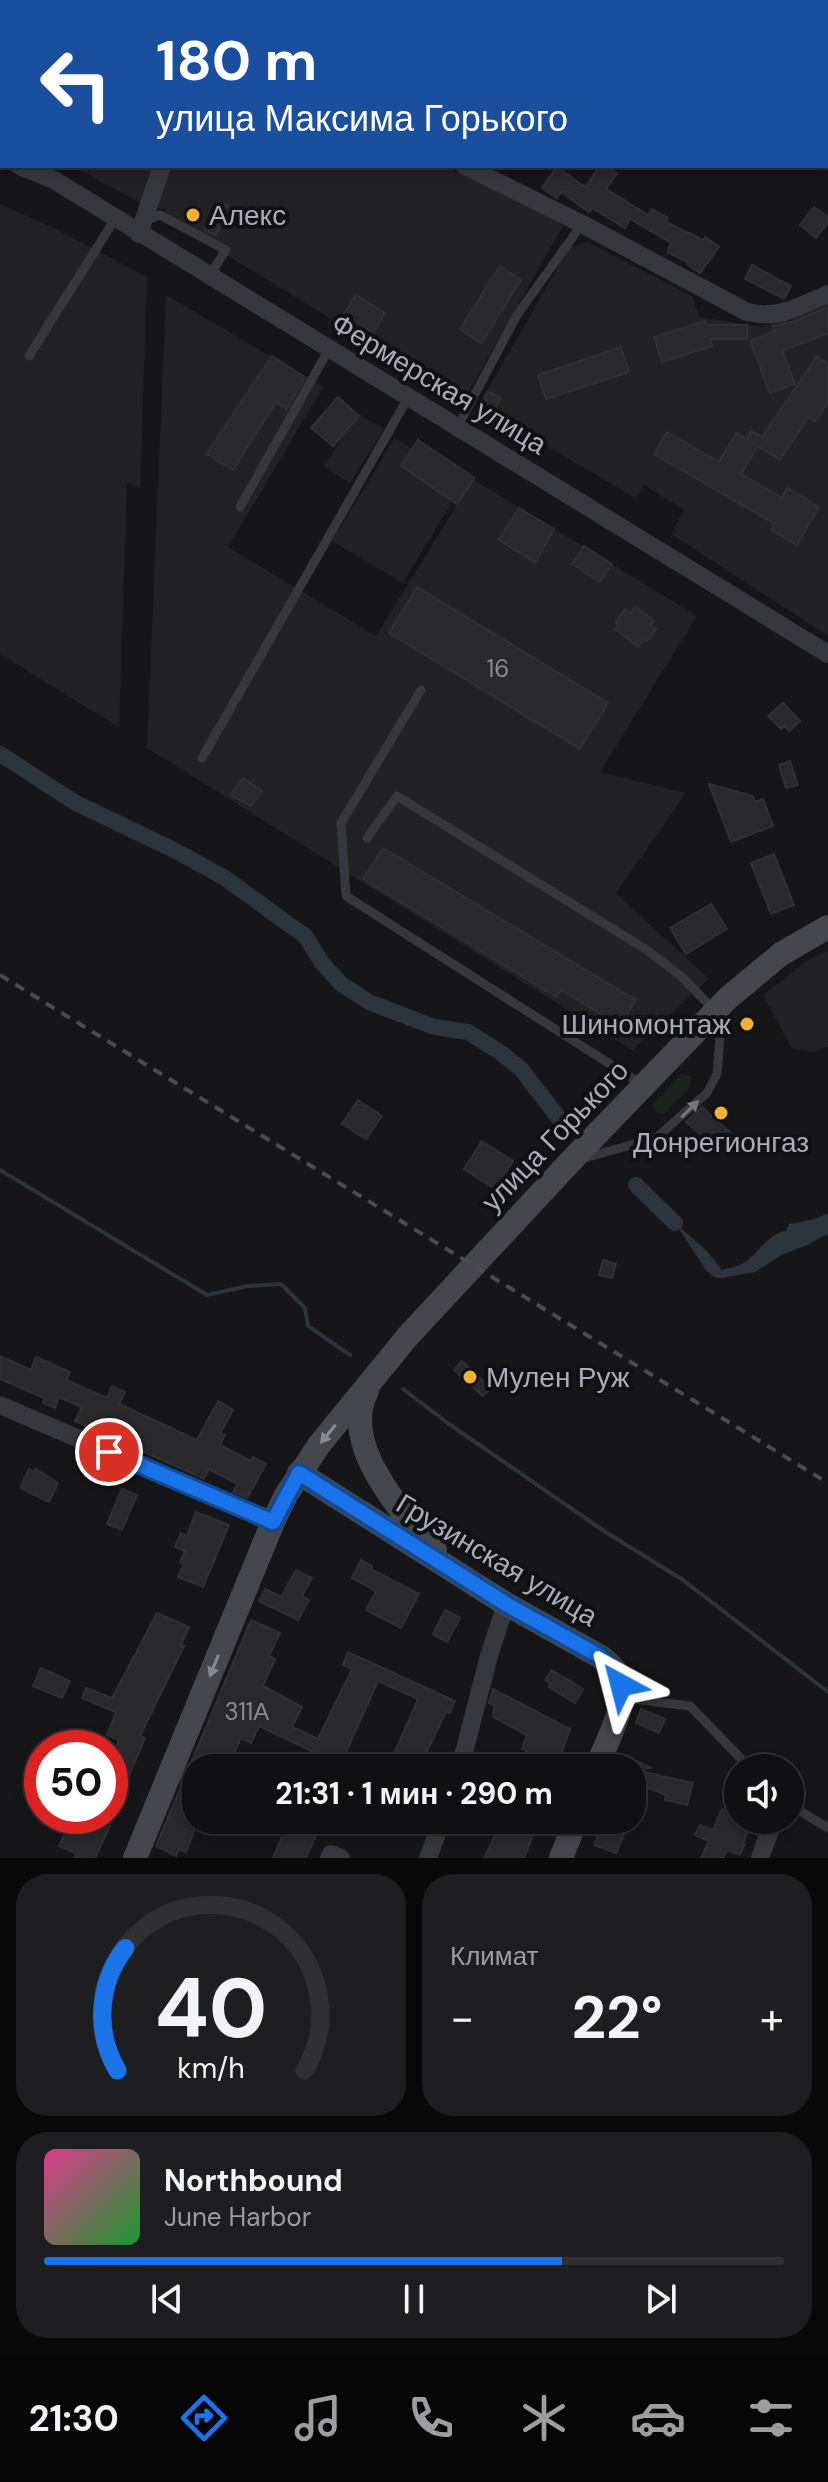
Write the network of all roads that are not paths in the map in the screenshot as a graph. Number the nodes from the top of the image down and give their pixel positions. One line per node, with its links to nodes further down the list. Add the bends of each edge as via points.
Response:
1 (24, 168): 4 (street, Фермерская улица, via 54,180)
2 (161, 168): 6 (street)
3 (469, 168): 5 (street)
4 (115, 219): 6 (street, Фермерская улица); 10 (lane)
5 (582, 224): 8 (street, via 747,312 766,317); 12 (lane, via 517,315)
6 (141, 227): 7 (street, Фермерская улица); 7 (lane, via 160,215 226,250)
7 (209, 276): 9 (street, Фермерская улица)
8 (828, 294)
9 (329, 349): 11 (street, Фермерская улица); 13 (lane)
10 (29, 356)
11 (408, 398): 12 (street, Фермерская улица); 16 (lane)
12 (457, 428): 14 (street, Фермерская улица)
13 (240, 507)
14 (828, 654)
15 (421, 690): 20 (lane, via 341,823 346,896)
16 (202, 758)
17 (367, 838): 19 (lane, via 397,796 647,950)
18 (828, 927): 19 (main road, улица Горького, via 757,971)
19 (719, 1008): 20 (main road, улица Горького); 21 (lane, one-way to 19, via 656,1138 707,1093 720,1056)
20 (644, 1085): 21 (main road, улица Горького)
21 (570, 1162): 22 (main road, улица Горького)
22 (377, 1373): 24 (main road, one-way to 24); 26 (main road, via 358,1416 365,1447 394,1501)
23 (0, 1405): 25 (street)
24 (299, 1473): 25 (main road); 26 (main road, Грузинская улица)
25 (273, 1522): 37 (main road, one-way to 37)
26 (466, 1578): 27 (main road, Грузинская улица)
27 (506, 1604): 28 (main road, Грузинская улица, via 601,1657 618,1674); 29 (street)
28 (621, 1698): 30 (main road); 31 (lane, via 690,1706)
29 (464, 1754)
30 (601, 1754)
31 (736, 1754)
32 (804, 1813): 33 (lane)
33 (828, 1828)
34 (437, 1834): 40 (street)
35 (570, 1834): 41 (main road)
36 (769, 1834): 42 (street)
37 (135, 1858)
38 (329, 1858): 39 (street)
39 (341, 1858)
40 (428, 1858)
41 (561, 1858)
42 (760, 1858)

